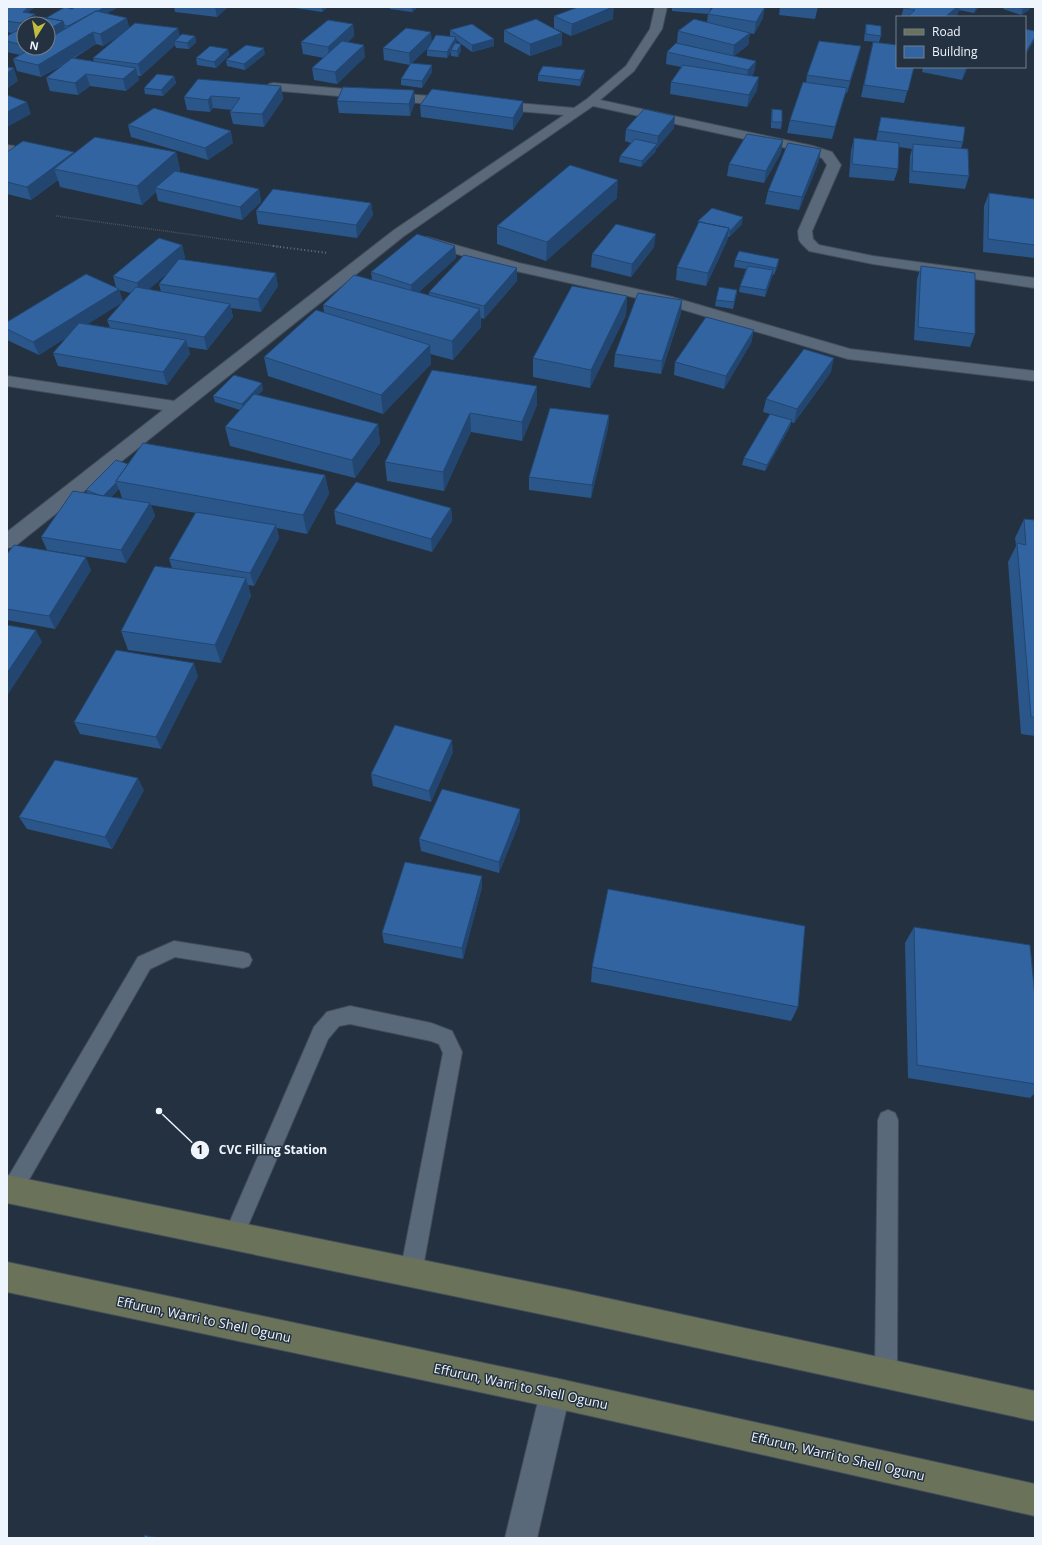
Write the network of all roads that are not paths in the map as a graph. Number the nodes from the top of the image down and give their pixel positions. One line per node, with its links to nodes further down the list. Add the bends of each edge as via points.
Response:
1 (661, 7): 3 (street, via 656,29 630,68)
2 (273, 86): 4 (street)
3 (591, 102): 6 (street); 8 (street, via 827,155 834,165 806,231 806,240 814,248 873,260)
4 (464, 103)
5 (480, 104): 6 (street)
6 (575, 112): 7 (street)
7 (399, 233): 9 (street, via 516,267 667,300 848,354); 11 (street)
8 (1035, 283)
9 (1035, 376)
10 (7, 381): 11 (street)
11 (177, 407): 12 (street)
12 (7, 542)
13 (243, 960): 15 (lane, via 174,949 144,963)
14 (888, 1120): 19 (lane)
15 (9, 1189): 16 (street)
16 (234, 1235): 17 (street); 17 (lane, via 321,1033 334,1018 350,1015 431,1032 445,1037 454,1052)
17 (411, 1273): 19 (street)
18 (7, 1277): 20 (street, Effurun, Warri to Shell Ogunu)
19 (886, 1374): 21 (street)
20 (555, 1393): 22 (street, Effurun, Warri to Shell Ogunu); 23 (street)
21 (1035, 1406)
22 (1035, 1500)
23 (521, 1538)

